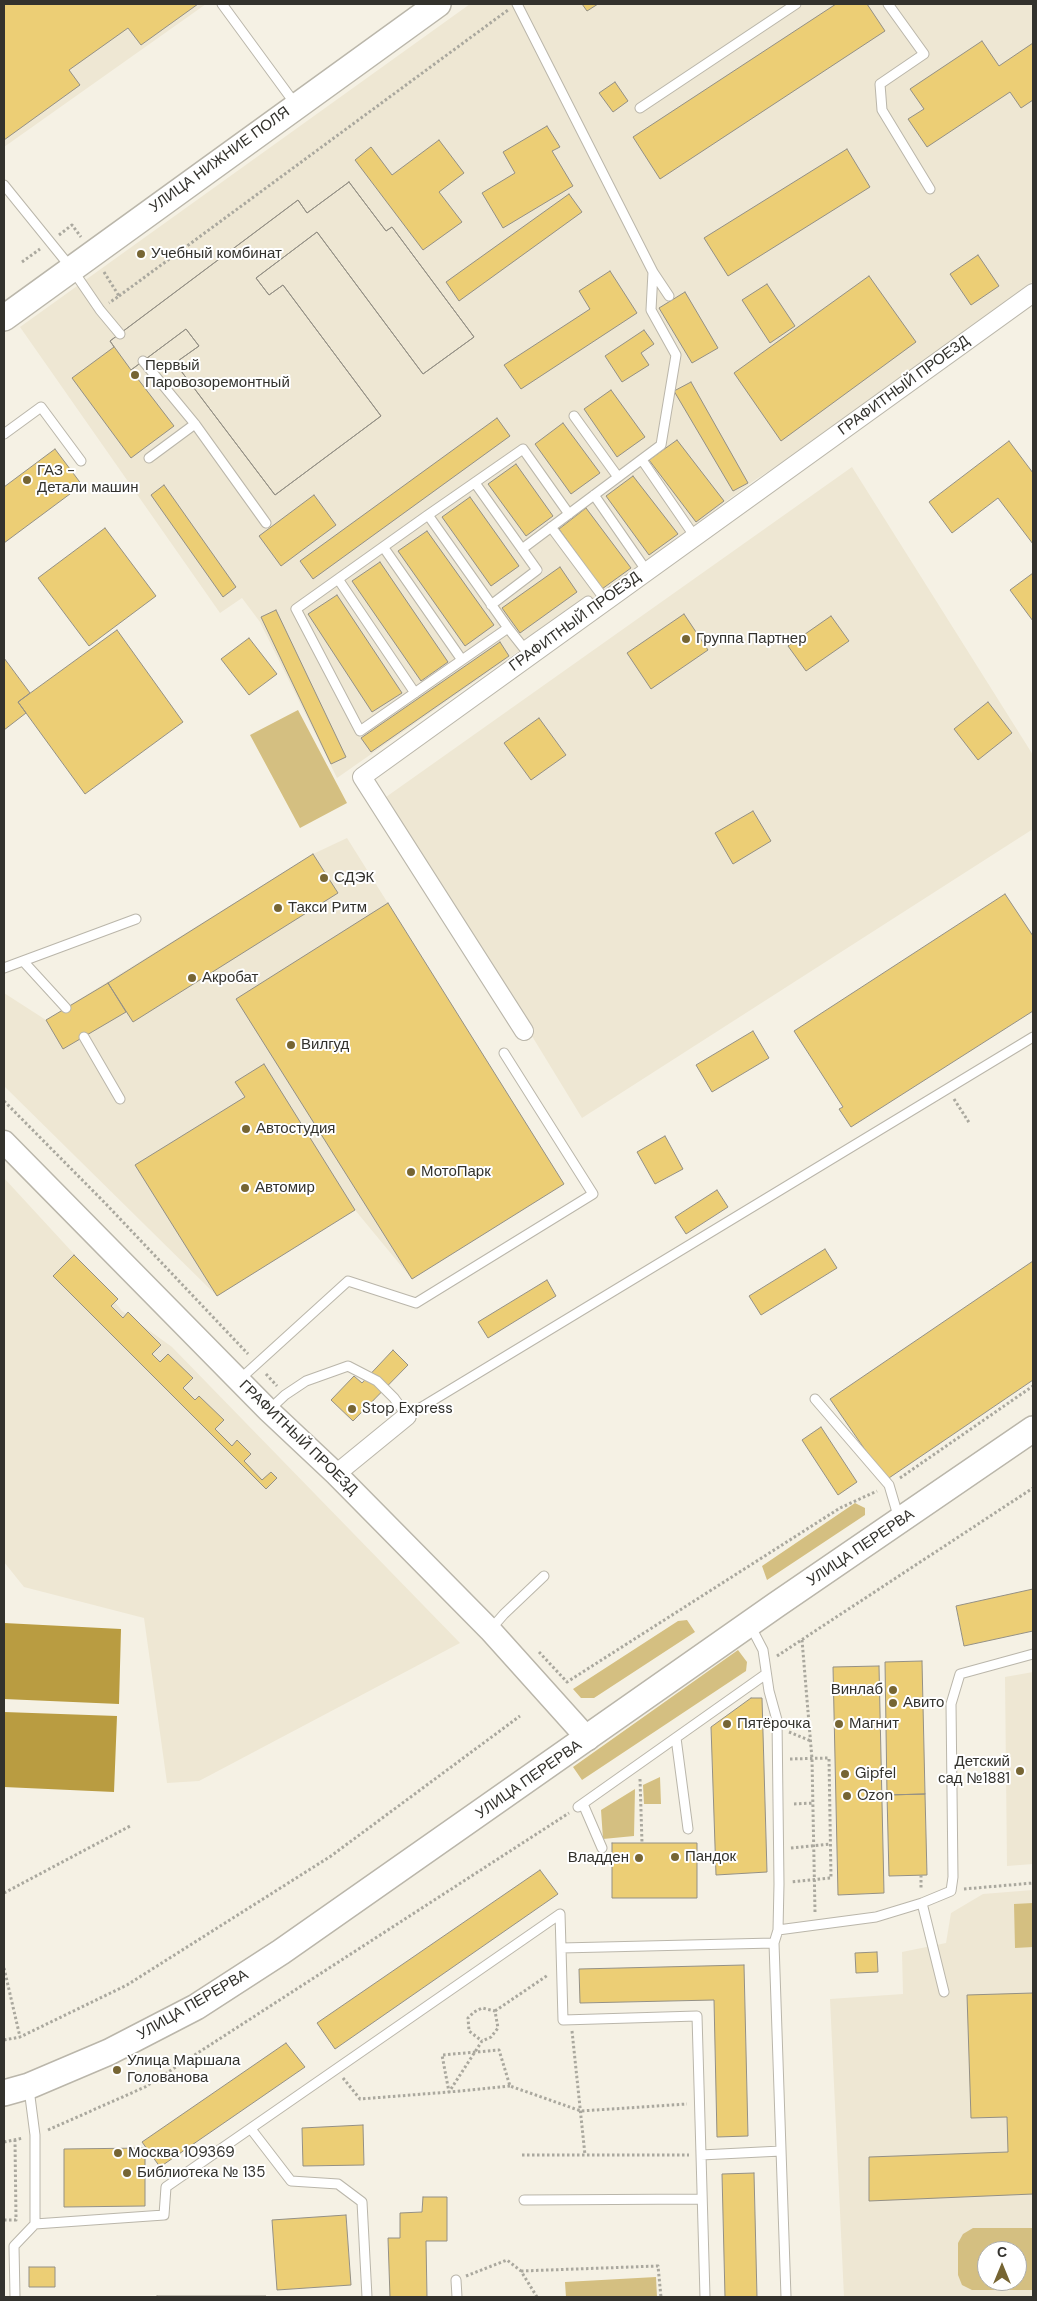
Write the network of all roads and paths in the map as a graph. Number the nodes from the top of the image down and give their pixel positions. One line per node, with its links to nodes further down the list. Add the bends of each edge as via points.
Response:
1 (222, 4): 7 (lane)
2 (438, 4): 7 (main road, УЛИЦА НИЖНИЕ ПОЛЯ)
3 (517, 4): 12 (lane)
4 (796, 4): 8 (lane)
5 (888, 4): 10 (lane, via 924,54 880,84 882,110)
6 (509, 10): 14 (path)
7 (296, 106): 11 (main road, УЛИЦА НИЖНИЕ ПОЛЯ)
8 (640, 108)
9 (4, 185): 11 (lane)
10 (930, 190)
11 (72, 269): 16 (main road, УЛИЦА НИЖНИЕ ПОЛЯ); 17 (lane)
12 (653, 272): 15 (lane); 23 (lane, via 650,310 676,355 661,446)
13 (1033, 292): 32 (street, ГРАФИТНЫЙ ПРОЕЗД)
14 (119, 296)
15 (669, 296)
16 (6, 312)
17 (120, 334)
18 (143, 361): 20 (lane)
19 (574, 416): 25 (lane)
20 (195, 424): 22 (lane); 30 (lane)
21 (4, 434): 24 (lane, via 41,407)
22 (149, 458)
23 (642, 460): 25 (lane); 32 (lane)
24 (81, 461)
25 (618, 477): 27 (lane)
26 (475, 482): 28 (lane, via 523,449); 29 (lane); 34 (lane)
27 (594, 495): 28 (lane); 35 (lane)
28 (569, 514): 31 (lane)
29 (428, 515): 33 (lane); 38 (lane)
30 (266, 523)
31 (550, 527): 34 (lane); 37 (lane)
32 (695, 536): 35 (street, ГРАФИТНЫЙ ПРОЕЗД)
33 (384, 548): 36 (lane); 40 (lane)
34 (522, 549): 38 (lane, via 537,570)
35 (646, 570): 37 (street, ГРАФИТНЫЙ ПРОЕЗД)
36 (338, 579): 41 (lane); 41 (lane, via 296,610 360,732)
37 (597, 601): 39 (lane, via 523,647); 46 (street, ГРАФИТНЫЙ ПРОЕЗД, via 362,777)
38 (491, 605): 39 (lane)
39 (508, 628): 40 (lane)
40 (462, 660): 41 (lane)
41 (416, 693)
42 (136, 919): 43 (lane)
43 (23, 961): 44 (lane); 45 (lane)
44 (4, 968)
45 (66, 1008)
46 (524, 1031)
47 (84, 1037): 50 (lane)
48 (1033, 1037): 56 (lane)
49 (504, 1053): 52 (lane, via 593,1194 416,1303 348,1282)
50 (120, 1099)
51 (4, 1142): 52 (street, ГРАФИТНЫЙ ПРОЕЗД)
52 (238, 1380): 55 (street, ГРАФИТНЫЙ ПРОЕЗД)
53 (1033, 1386): 59 (path)
54 (815, 1399): 59 (lane)
55 (269, 1410): 56 (lane, via 306,1381 348,1366 377,1381); 58 (street, ГРАФИТНЫЙ ПРОЕЗД)
56 (407, 1416): 58 (street)
57 (1033, 1429): 61 (main road, УЛИЦА ПЕРЕРВА)
58 (336, 1474): 64 (street, ГРАФИТНЫЙ ПРОЕЗД)
59 (888, 1485): 61 (lane); 68 (path, via 840,1508)
60 (1033, 1488): 65 (path)
61 (900, 1522): 63 (main road, УЛИЦА ПЕРЕРВА)
62 (544, 1576): 64 (lane)
63 (750, 1626): 67 (lane, via 763,1650); 72 (main road, УЛИЦА ПЕРЕРВА)
64 (490, 1630): 72 (street, ГРАФИТНЫЙ ПРОЕЗД)
65 (802, 1640): 67 (path, via 776,1657); 73 (path)
66 (1033, 1654): 92 (lane, via 960,1674 951,1704)
67 (766, 1674): 70 (lane); 71 (lane)
68 (567, 1682)
69 (520, 1716): 104 (path, via 331,1856 127,1985)
70 (776, 1727): 73 (path); 75 (lane)
71 (676, 1738): 76 (lane); 81 (lane)
72 (588, 1739): 109 (main road, УЛИЦА ПЕРЕРВА, via 281,1952 196,2006 109,2052)
73 (811, 1741): 74 (path)
74 (812, 1758): 75 (path); 77 (path); 83 (path, via 829,1758)
75 (777, 1759): 86 (lane)
76 (640, 1764): 79 (lane); 82 (path)
77 (813, 1803): 78 (path); 84 (path)
78 (794, 1804)
79 (581, 1805): 85 (lane); 116 (path, via 145,2088)
80 (132, 1825): 93 (path)
81 (688, 1829)
82 (642, 1843)
83 (830, 1844): 84 (path); 88 (path, via 831,1878)
84 (814, 1846): 86 (path); 88 (path)
85 (602, 1848)
86 (778, 1850): 90 (lane)
87 (921, 1875): 91 (path)
88 (815, 1879): 90 (path); 95 (path)
89 (1033, 1883): 92 (path)
90 (779, 1884): 96 (lane)
91 (921, 1888)
92 (951, 1891): 94 (lane)
93 (4, 1893)
94 (922, 1903): 95 (lane, via 876,1917); 101 (lane)
95 (816, 1925): 96 (lane)
96 (778, 1930): 97 (lane)
97 (774, 1943): 98 (lane); 119 (lane)
98 (561, 1948): 99 (lane); 108 (lane, via 560,1914)
99 (561, 1966): 102 (path); 103 (lane, via 563,2020)
100 (4, 1968): 104 (path)
101 (944, 1992)
102 (495, 2011): 106 (path, via 498,2028); 106 (path, via 482,2008 468,2018 468,2031)
103 (571, 2020): 113 (lane, via 697,2016); 114 (path)
104 (20, 2037): 105 (path)
105 (4, 2040)
106 (482, 2042): 107 (path)
107 (476, 2052): 110 (path, via 499,2050); 111 (path); 111 (path, via 442,2055)
108 (336, 2069): 111 (path, via 360,2099); 115 (lane)
109 (29, 2086): 112 (main road, УЛИЦА ПЕРЕРВА); 116 (lane)
110 (510, 2086): 111 (path); 114 (path)
111 (449, 2092)
112 (4, 2093)
113 (699, 2103): 114 (path); 122 (lane)
114 (581, 2111): 121 (path)
115 (251, 2128): 126 (lane, via 166,2187 164,2215); 130 (lane, via 291,2181 338,2184 362,2202)
116 (35, 2135): 117 (path); 126 (lane)
117 (15, 2140): 118 (path); 125 (path, via 16,2220)
118 (4, 2142)
119 (781, 2151): 122 (lane); 135 (lane)
120 (522, 2155): 121 (path)
121 (585, 2155): 122 (path)
122 (701, 2155): 123 (lane)
123 (702, 2199): 124 (lane); 134 (lane)
124 (524, 2200)
125 (4, 2220)
126 (35, 2224): 129 (lane, via 14,2246)
127 (520, 2271): 128 (path, via 507,2260); 132 (path); 133 (path, via 658,2266)
128 (456, 2280): 131 (lane)
129 (15, 2297)
130 (367, 2297)
131 (456, 2297)
132 (537, 2297)
133 (661, 2297)
134 (704, 2297)
135 (786, 2297)

